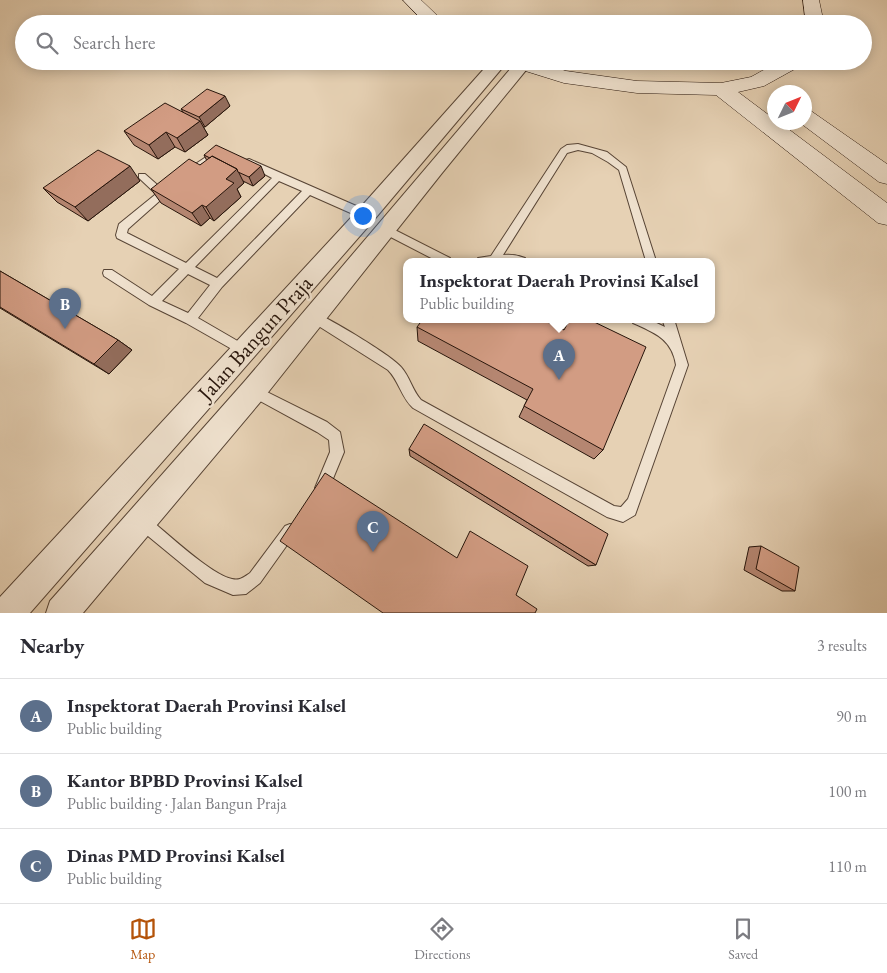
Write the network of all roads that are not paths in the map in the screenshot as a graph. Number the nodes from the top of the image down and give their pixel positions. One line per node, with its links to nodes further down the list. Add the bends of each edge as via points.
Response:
1 (410, 0): 3 (street)
2 (811, 0): 4 (street)
3 (426, 15)
4 (814, 15)
5 (505, 70): 18 (street, Jalan Bangun Praja)
6 (540, 70): 9 (street, via 564,77 637,87)
7 (779, 70): 8 (street)
8 (757, 82): 9 (street); 10 (street)
9 (722, 89): 17 (street)
10 (767, 89)
11 (812, 122): 13 (street)
12 (142, 176): 16 (lane)
13 (887, 176)
14 (278, 177): 15 (lane); 16 (lane, via 235,155 216,152); 23 (lane)
15 (308, 191): 18 (lane); 25 (lane)
16 (162, 194): 23 (lane, via 123,227 121,235)
17 (887, 216)
18 (375, 222): 19 (lane); 27 (street, Jalan Bangun Praja); 32 (street, Jalan Bangun Praja)
19 (441, 258)
20 (495, 258): 21 (lane); 22 (lane, via 564,151 577,146 616,161 623,169)
21 (510, 258)
22 (650, 258)
23 (186, 270): 25 (lane); 26 (lane)
24 (108, 273): 26 (lane)
25 (218, 284): 28 (lane)
26 (153, 302): 28 (lane)
27 (313, 317): 31 (lane, via 392,366 417,404 612,512 623,515 630,510 634,500 682,365); 33 (street, Jalan Bangun Praja)
28 (190, 319): 32 (lane)
29 (645, 323): 31 (lane)
30 (669, 323): 31 (lane)
31 (676, 343)
32 (244, 351): 37 (street, Jalan Bangun Praja)
33 (253, 391): 34 (lane, via 335,437 337,452); 35 (street, Jalan Bangun Praja)
34 (314, 499)
35 (140, 521): 36 (lane, via 210,578 233,587 246,586 255,578); 38 (street, Jalan Bangun Praja)
36 (296, 523)
37 (8, 613)
38 (62, 613)

